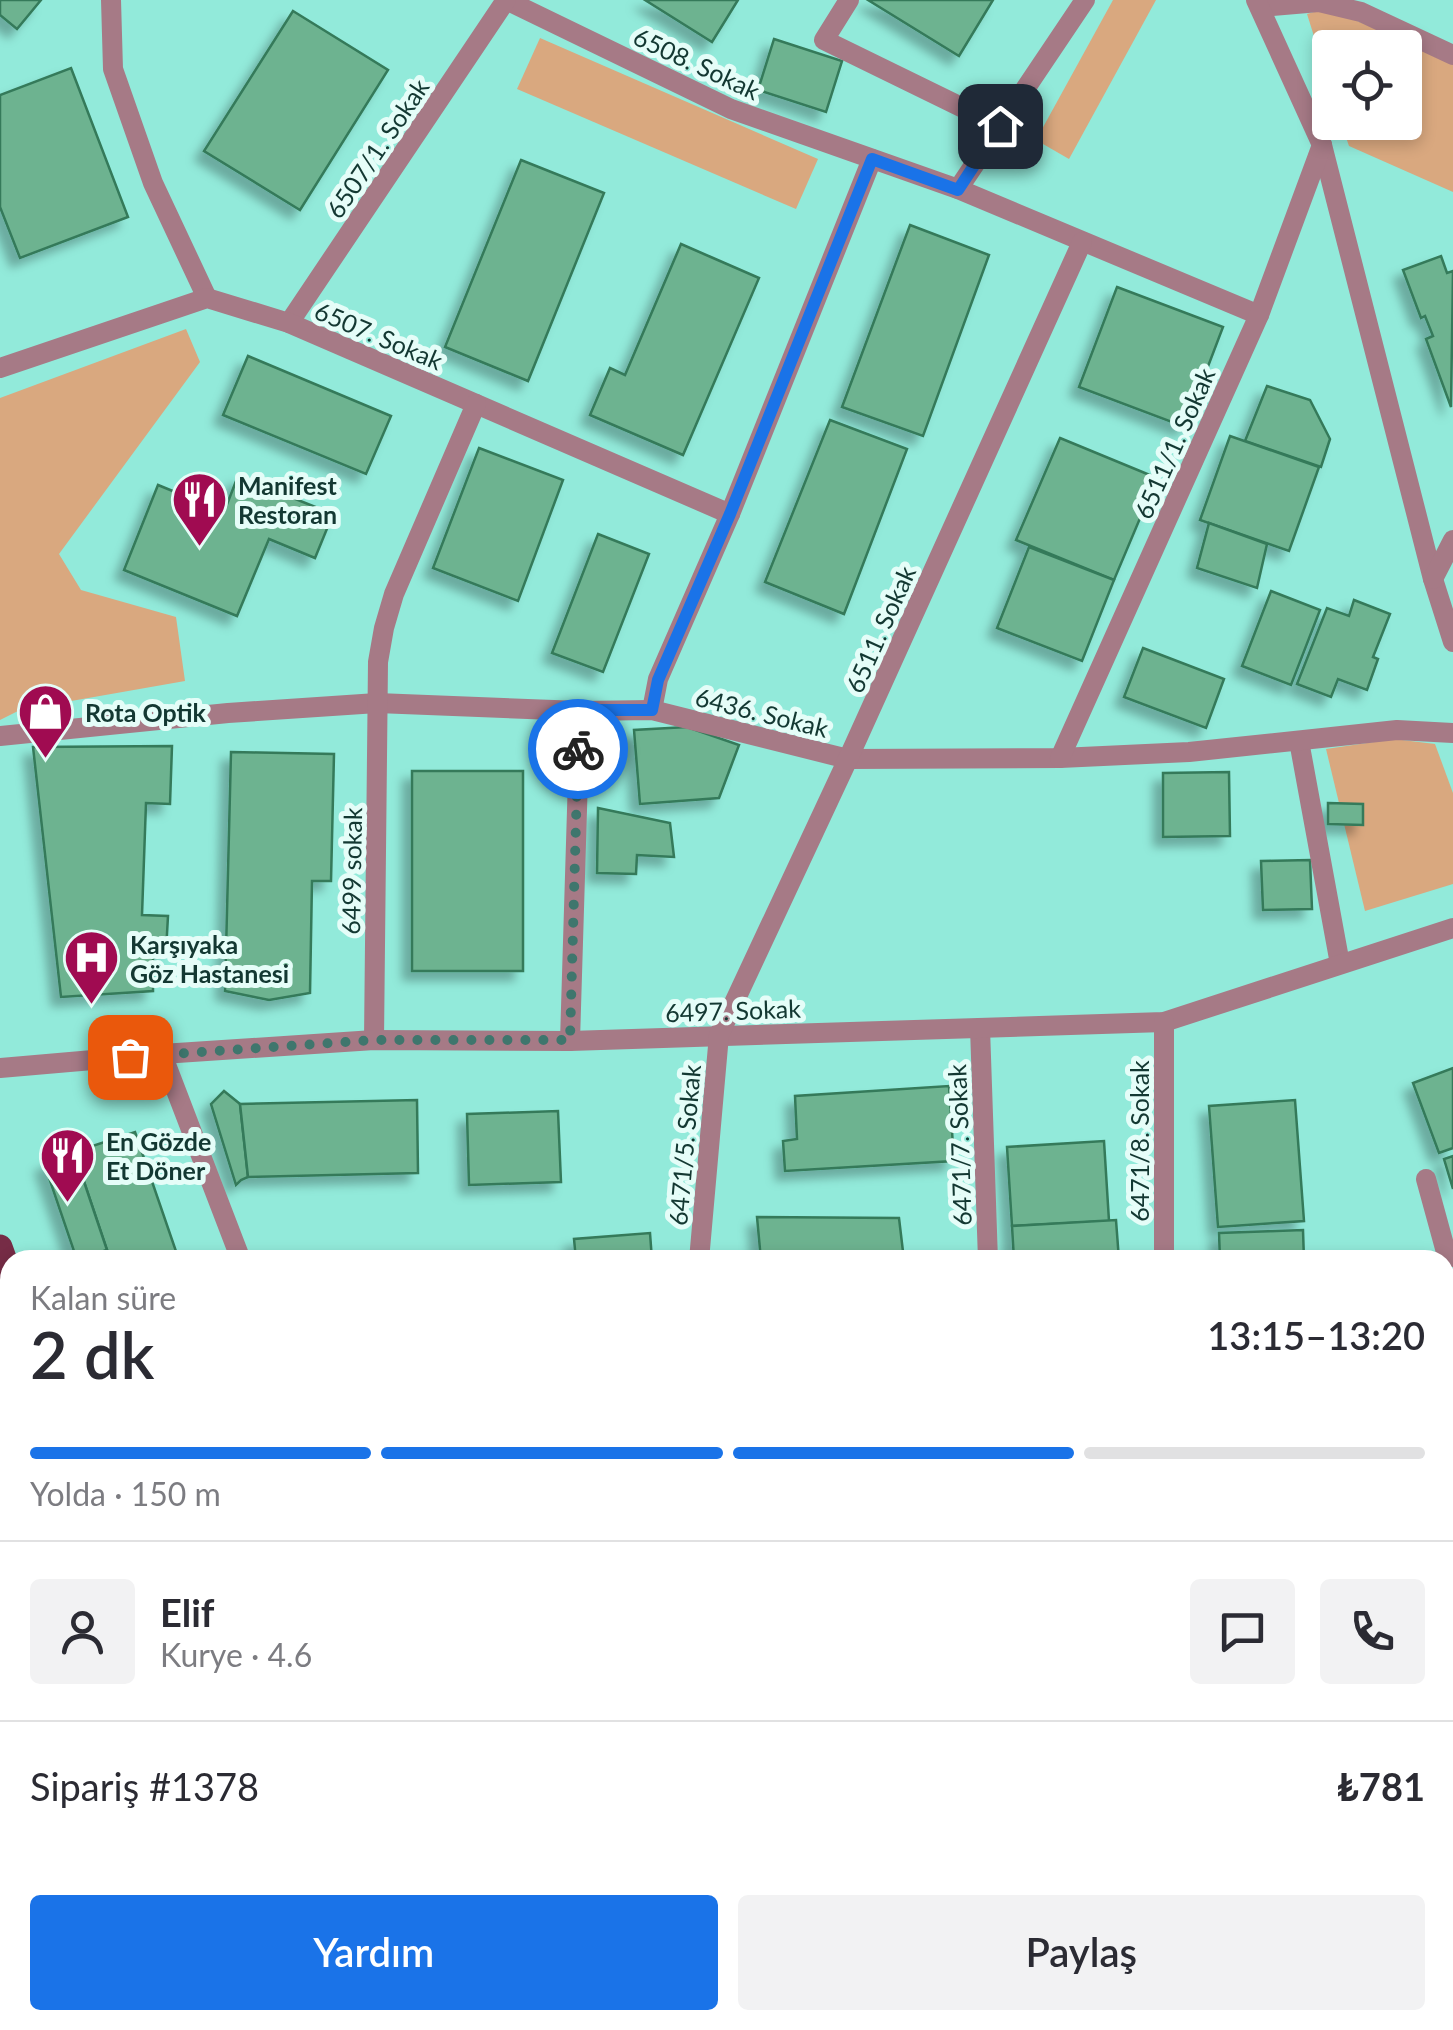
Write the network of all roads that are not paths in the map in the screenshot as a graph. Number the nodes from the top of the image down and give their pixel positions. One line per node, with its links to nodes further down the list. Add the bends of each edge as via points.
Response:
1 (111, 0): 12 (street, via 113,68 153,183)
2 (506, 0): 9 (street, 6508. Sokak, via 730,108); 14 (street, 6507/1. Sokak)
3 (848, 0): 7 (street, via 824,40)
4 (1085, 0): 7 (street)
5 (1258, 4): 6 (street, via 1319,2 1361,12); 8 (street)
6 (1453, 56)
7 (1000, 126): 10 (street)
8 (1322, 145): 13 (street, 6511/1. Sokak); 19 (street)
9 (872, 159): 10 (street, 6508. Sokak); 17 (street)
10 (958, 190): 11 (street, 6508. Sokak)
11 (1082, 242): 13 (street, 6508. Sokak); 28 (street, 6511. Sokak)
12 (206, 298): 14 (street, 6507. Sokak); 15 (street)
13 (1260, 315): 27 (street, 6511/1. Sokak)
14 (288, 323): 16 (street, 6507. Sokak)
15 (0, 368)
16 (476, 404): 17 (street, 6507. Sokak); 21 (street, 6499 sokak, via 394,594 378,662)
17 (730, 514): 23 (street, via 658,680)
18 (1453, 540): 19 (street)
19 (1433, 579): 20 (street)
20 (1453, 642)
21 (377, 703): 22 (street, 6436. Sokak); 25 (street, 6436. Sokak); 34 (street, 6499 sokak)
22 (580, 710): 23 (street, 6436. Sokak); 35 (street)
23 (652, 710): 28 (street, 6436. Sokak)
24 (1453, 733): 26 (street, 6436. Sokak, via 1397,730)
25 (0, 736)
26 (1299, 741): 27 (street, 6436. Sokak); 30 (street)
27 (1060, 758): 28 (street, 6436. Sokak)
28 (848, 759): 33 (street, 6511. Sokak)
29 (1453, 928): 30 (street, 6497. Sokak)
30 (1340, 964): 31 (street, 6497. Sokak)
31 (1164, 1022): 32 (street, 6497. Sokak); 42 (street, 6471/8. Sokak)
32 (980, 1028): 33 (street, 6497. Sokak); 41 (street, 6471/7. Sokak)
33 (719, 1035): 35 (street, 6497. Sokak); 40 (street, 6471/5. Sokak)
34 (374, 1040): 35 (street, 6497. Sokak); 36 (street, 6497. Sokak)
35 (570, 1040)
36 (162, 1054): 37 (street, 6497. Sokak); 39 (street)
37 (0, 1068)
38 (1426, 1179): 43 (street)
39 (237, 1250)
40 (701, 1250)
41 (988, 1250)
42 (1164, 1250)
43 (1445, 1250)

